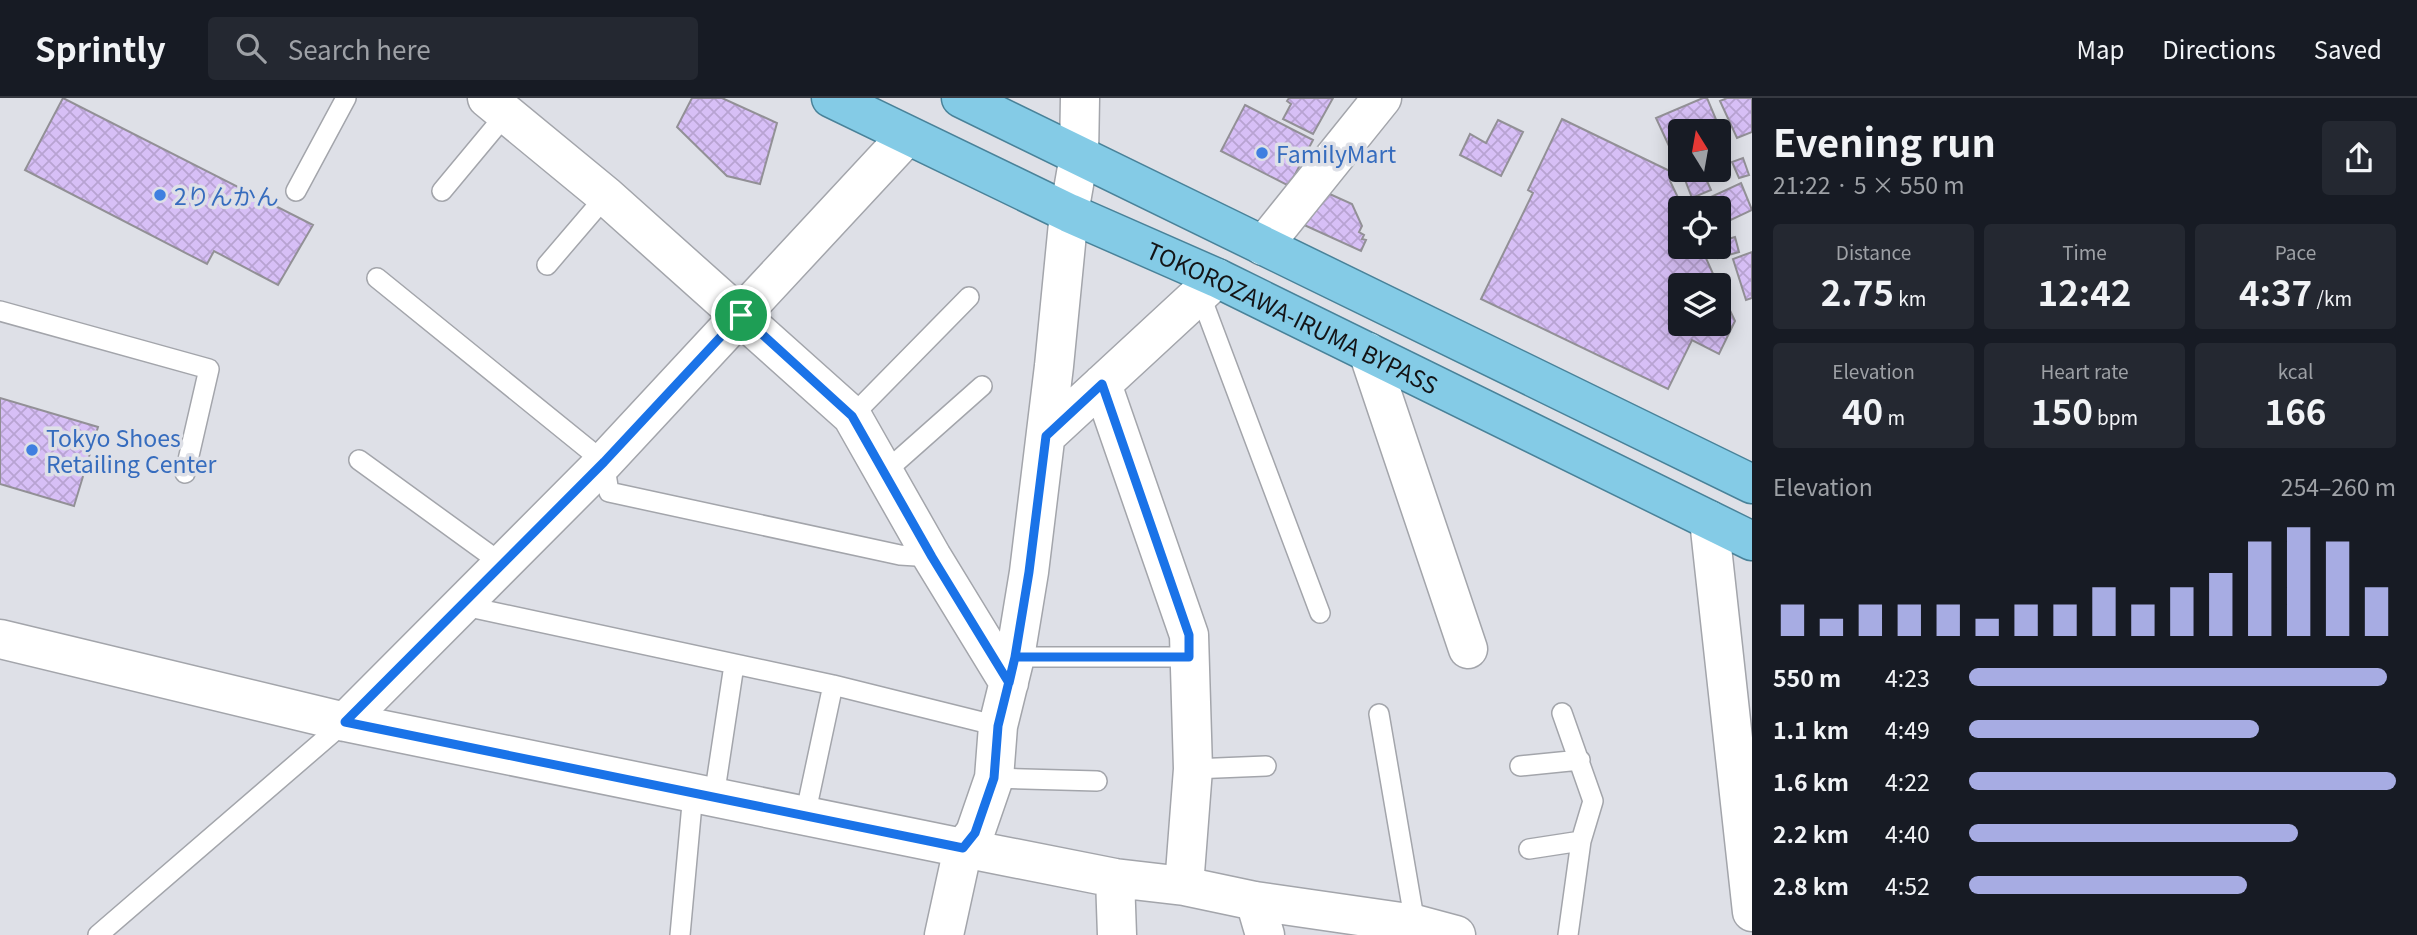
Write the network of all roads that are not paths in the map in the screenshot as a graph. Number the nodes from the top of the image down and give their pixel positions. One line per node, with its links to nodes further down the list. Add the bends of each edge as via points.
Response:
1 (345, 98): 9 (lane)
2 (831, 98): 7 (highway, TOKOROZAWA-IRUMA BYPASS)
3 (961, 98): 8 (highway)
4 (1080, 98): 8 (street)
5 (1382, 98): 13 (street)
6 (497, 106): 10 (lane); 11 (street)
7 (907, 136): 12 (highway, TOKOROZAWA-IRUMA BYPASS); 19 (street)
8 (1079, 156): 12 (street); 13 (highway)
9 (296, 191)
10 (442, 191)
11 (606, 196): 14 (lane); 19 (street)
12 (1069, 213): 16 (highway, TOKOROZAWA-IRUMA BYPASS); 24 (street)
13 (1263, 246): 29 (highway)
14 (547, 265)
15 (377, 278): 26 (lane)
16 (1209, 286): 20 (highway, TOKOROZAWA-IRUMA BYPASS); 21 (street); 35 (lane)
17 (969, 297): 23 (lane)
18 (0, 311): 28 (lane, via 209,369)
19 (741, 315): 23 (street); 26 (street)
20 (1368, 352): 30 (highway, TOKOROZAWA-IRUMA BYPASS); 37 (street)
21 (1102, 384): 24 (street); 38 (street, via 1189,635)
22 (982, 386): 27 (lane)
23 (852, 416): 27 (street)
24 (1046, 436): 40 (street)
25 (359, 460): 33 (lane)
26 (604, 462): 32 (lane, via 609,492 900,555); 33 (street)
27 (885, 472): 32 (street)
28 (185, 473)
29 (1752, 484)
30 (1709, 520): 31 (highway, TOKOROZAWA-IRUMA BYPASS); 59 (street)
31 (1752, 541)
32 (932, 557): 40 (street)
33 (501, 564): 34 (street)
34 (460, 605): 39 (lane); 44 (street)
35 (1320, 613)
36 (0, 639): 44 (street)
37 (1468, 649)
38 (1189, 657): 40 (lane); 49 (street)
39 (734, 665): 41 (lane); 52 (lane)
40 (1012, 670): 45 (street)
41 (833, 685): 45 (lane); 53 (lane)
42 (1562, 713): 46 (lane)
43 (1379, 714): 61 (lane)
44 (345, 722): 52 (street); 62 (lane)
45 (998, 726): 50 (street)
46 (1580, 761): 48 (lane); 54 (lane, via 1592,801)
47 (1266, 766): 49 (lane)
48 (1520, 766)
49 (1193, 769): 58 (street)
50 (994, 778): 51 (lane); 55 (street, via 975,833)
51 (1097, 781)
52 (704, 795): 53 (street); 63 (lane)
53 (806, 816): 55 (street)
54 (1581, 841): 56 (lane); 67 (lane)
55 (963, 848): 57 (street); 64 (street)
56 (1529, 849)
57 (1115, 878): 58 (street); 65 (street)
58 (1184, 886): 60 (street)
59 (1752, 912)
60 (1260, 918): 61 (street)
61 (1415, 924): 66 (street)
62 (98, 935)
63 (680, 935)
64 (944, 935)
65 (1117, 935)
66 (1456, 935)
67 (1568, 935)

